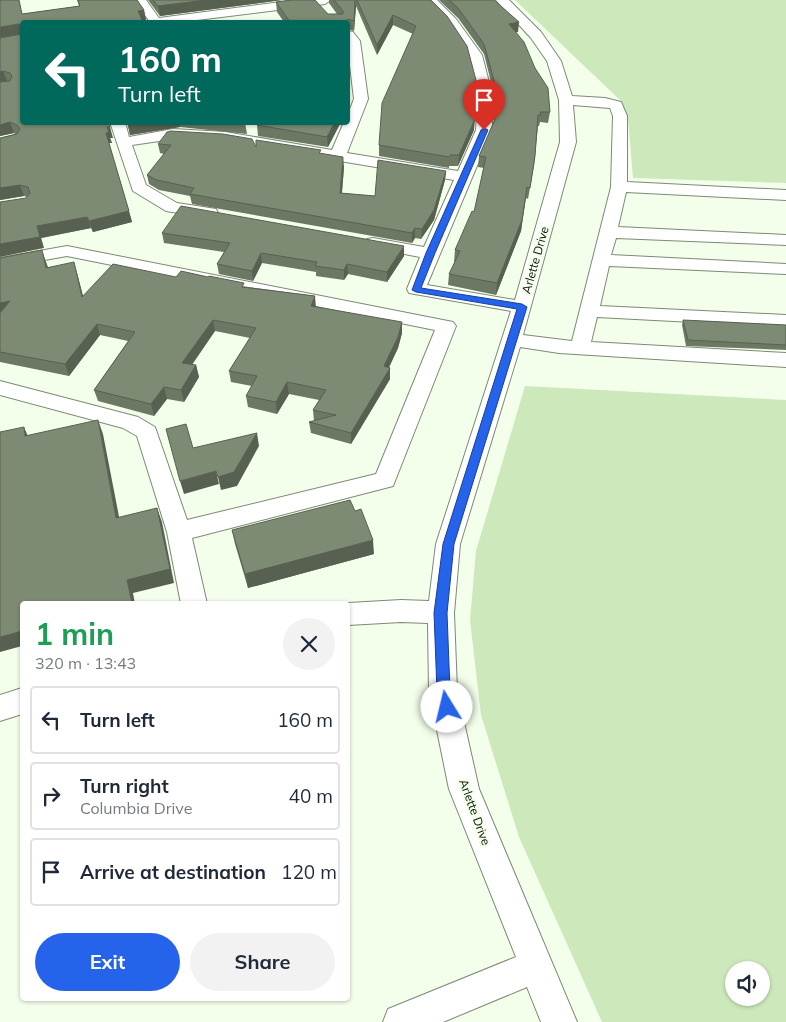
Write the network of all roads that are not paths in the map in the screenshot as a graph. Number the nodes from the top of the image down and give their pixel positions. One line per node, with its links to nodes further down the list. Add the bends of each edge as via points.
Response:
1 (140, 0): 6 (street)
2 (321, 0): 5 (street); 7 (street)
3 (430, 0): 15 (street, via 452,22 475,55 485,94 484,130)
4 (502, 0): 9 (street, Arlette Drive, via 536,35 554,61)
5 (330, 15)
6 (155, 20)
7 (171, 20)
8 (350, 37): 14 (street, via 361,99)
9 (566, 100): 16 (street, via 616,105 620,116); 26 (street, Arlette Drive, via 568,142)
10 (118, 125): 13 (street)
11 (233, 125): 12 (street)
12 (225, 137): 13 (street, via 173,134); 14 (street)
13 (125, 142): 18 (street, via 139,188 172,207)
14 (338, 155): 15 (street)
15 (465, 177): 22 (street)
16 (619, 187): 17 (street); 19 (street)
17 (786, 194)
18 (229, 217)
19 (608, 232): 21 (street); 23 (street)
20 (354, 239): 22 (street)
21 (786, 240)
22 (430, 253): 26 (street, via 416,290)
23 (601, 260): 25 (street); 27 (street)
24 (0, 264): 33 (street, via 67,251 446,326 385,480)
25 (786, 268)
26 (522, 307): 29 (street, Arlette Drive)
27 (588, 311): 28 (street); 30 (street)
28 (786, 321)
29 (511, 339): 30 (street); 35 (street, Arlette Drive, via 448,544)
30 (580, 348): 31 (street)
31 (786, 360)
32 (0, 388): 33 (street, via 130,422 147,432)
33 (180, 532): 34 (street)
34 (193, 601)
35 (441, 613): 36 (street); 39 (street, Arlette Drive, via 443,691 464,789)
36 (350, 614)
37 (20, 702): 38 (street)
38 (0, 708)
39 (536, 966): 40 (street); 41 (street, Arlette Drive)
40 (401, 1022)
41 (559, 1022)

